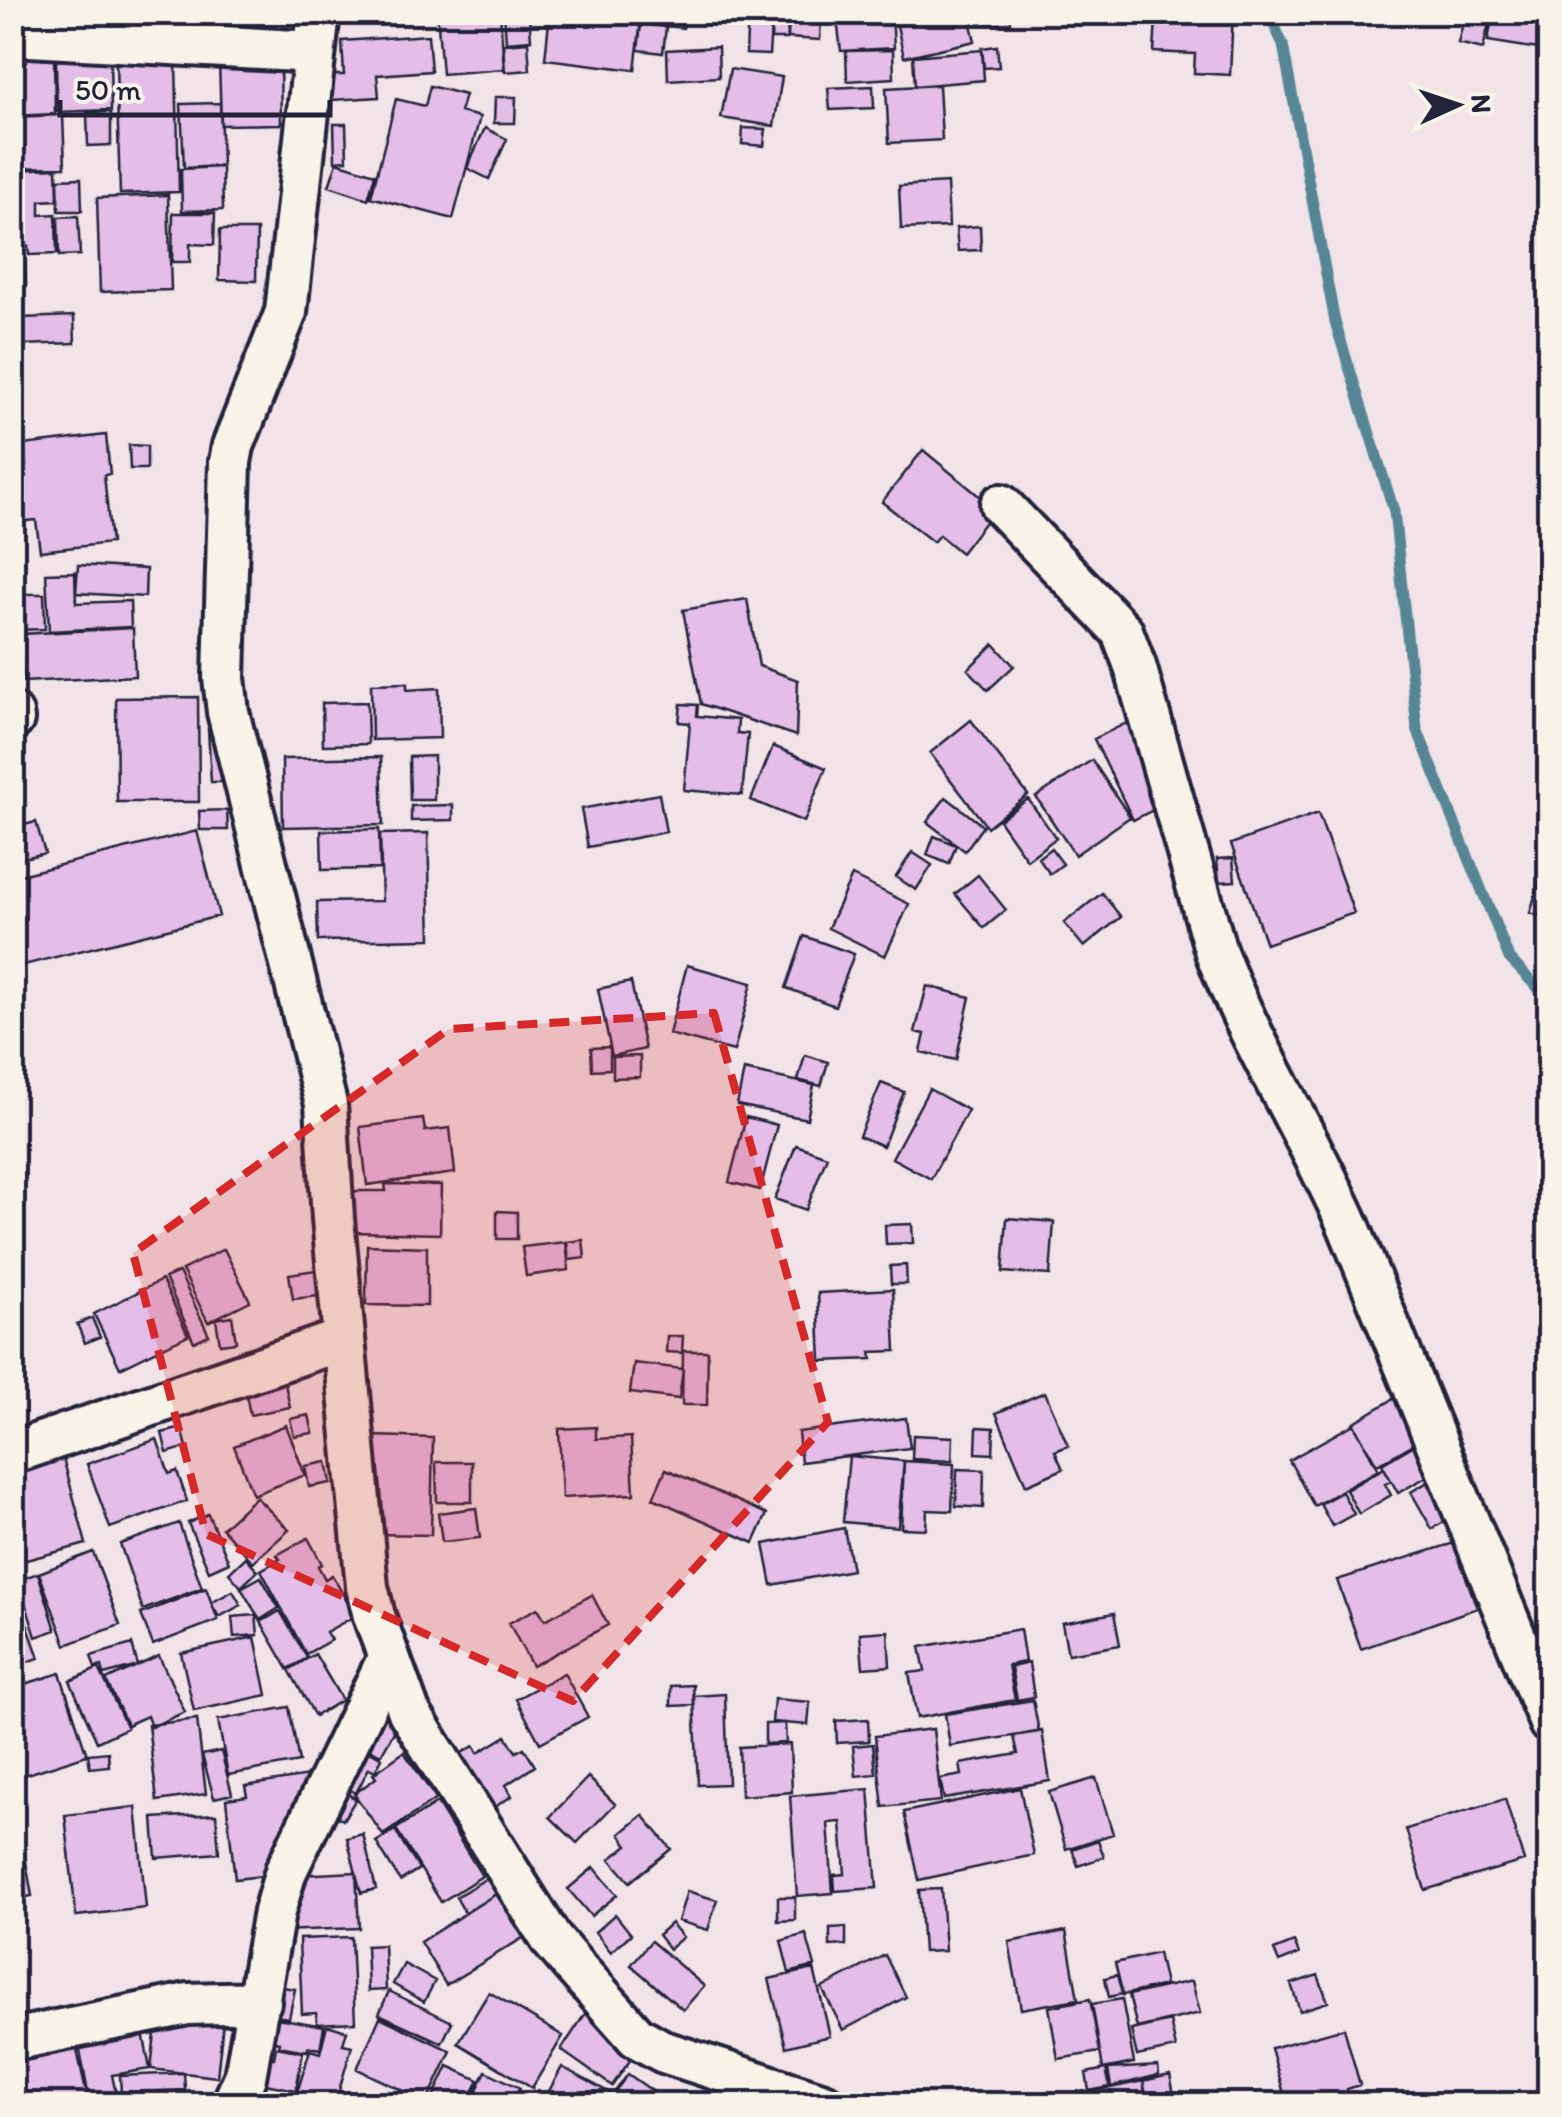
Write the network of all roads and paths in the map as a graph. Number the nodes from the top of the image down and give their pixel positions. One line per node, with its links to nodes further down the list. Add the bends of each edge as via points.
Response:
1 (319, 12): 3 (street)
2 (12, 36): 3 (street)
3 (314, 52): 5 (street, via 286,312 230,462 224,678 321,1077)
4 (1001, 505): 8 (street, via 1122,630 1230,988 1349,1227)
5 (344, 1338): 6 (street); 7 (street, via 367,1586)
6 (12, 1454)
7 (389, 1657): 9 (street, via 286,1871); 12 (street, via 410,1712 551,1939 637,2036 664,2052)
8 (1550, 1723)
9 (260, 2002): 10 (street, via 188,2004); 11 (street)
10 (12, 2040)
11 (233, 2104)
12 (824, 2104)

